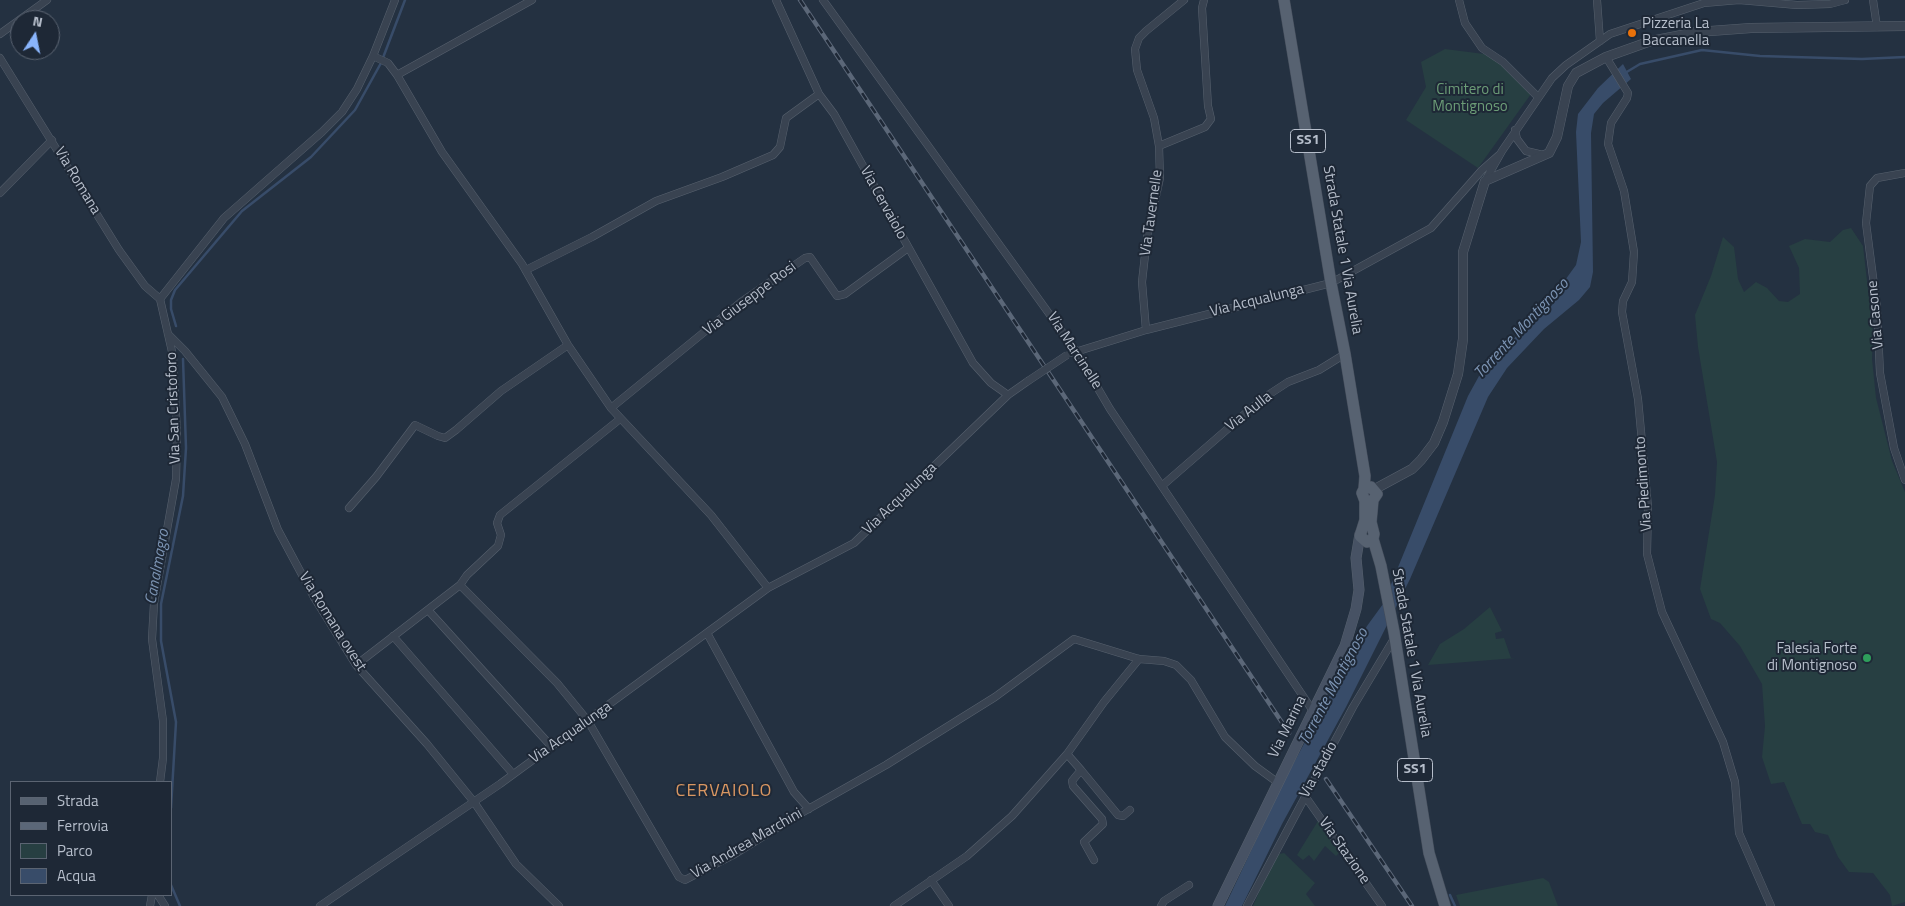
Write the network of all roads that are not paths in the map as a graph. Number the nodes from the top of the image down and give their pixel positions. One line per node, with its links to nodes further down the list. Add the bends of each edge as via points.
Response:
1 (47, 0): 17 (street)
2 (395, 0): 19 (street)
3 (532, 0): 22 (street)
4 (776, 0): 23 (street, Via Cervaiolo)
5 (823, 0): 40 (street, Via Marcinelle)
6 (1184, 0): 27 (street, Via Tavernelle, via 1139,38 1135,50)
7 (1204, 0): 27 (street, via 1211,119 1205,127)
8 (1284, 0): 35 (main road, Strada Statale 1 Via Aurelia / SS1)
9 (1459, 0): 24 (street, via 1465,23 1482,48 1503,62)
10 (1597, 0): 18 (street)
11 (1845, 0): 14 (street, via 1830,4)
12 (1873, 0): 16 (street)
13 (1702, 2): 14 (street); 18 (street)
14 (1797, 2)
15 (1905, 26): 16 (street)
16 (1877, 27): 21 (street, via 1697,32 1651,41)
17 (0, 34)
18 (1600, 41): 24 (street, via 1566,65)
19 (375, 57): 22 (street, via 388,63); 36 (street, via 342,112 224,218)
20 (0, 58): 26 (street, Via Romana)
21 (1608, 60): 29 (street, via 1576,73 1553,147); 82 (street, Via Piedimonto, via 1626,89 1627,98 1611,123 1608,144 1624,191 1634,252 1632,282 1623,301 1622,312 1638,398 1648,507 1647,554 1662,612 1723,742 1735,782 1740,833)
22 (397, 76): 34 (street, via 442,152)
23 (819, 94): 33 (street, Via Cervaiolo, via 834,114); 34 (street, via 786,118 780,147 773,155 656,201)
24 (1538, 97): 25 (street)
25 (1515, 130): 28 (street); 29 (street, via 1526,152)
26 (52, 140): 32 (street); 36 (street, Via Romana, via 119,250 145,286)
27 (1159, 146): 37 (street, Via Tavernelle, via 1160,178 1147,237 1142,282)
28 (1499, 155): 31 (street); 35 (street, Via Acqualunga, via 1432,228)
29 (1543, 155): 31 (street)
30 (1905, 173): 45 (street, Via Casone, via 1877,178 1870,186 1866,223 1877,308 1880,373 1894,448)
31 (1485, 181): 47 (street, via 1463,252 1463,338 1454,390 1443,422 1428,453 1412,469)
32 (0, 192)
33 (908, 248): 42 (street, Via Cervaiolo, via 974,362 991,383); 43 (street, Via Giuseppe Rosi, via 837,296 810,257 805,258 741,302)
34 (526, 270): 39 (street)
35 (1331, 283): 37 (street, Via Acqualunga); 41 (main road, Strada Statale 1 Via Aurelia / SS1)
36 (160, 299): 38 (street, Via San Cristoforo)
37 (1146, 330): 40 (street, Via Acqualunga)
38 (168, 334): 57 (street, Via Romana ovest, via 222,397 245,444 278,530 315,599); 64 (street, Via San Cristoforo, via 173,356 178,434 176,480 154,603 152,639 163,721)
39 (568, 345): 43 (street); 48 (street, via 502,391 445,438 415,424)
40 (1076, 351): 42 (street, Via Acqualunga, bridge); 46 (street, Via Marcinelle, via 1110,409)
41 (1345, 354): 46 (street, Via Aulla, via 1319,370 1288,382 1262,399); 47 (main road, Strada Statale 1 Via Aurelia / SS1, via 1364,476)
42 (1008, 394): 51 (street, Via Acqualunga, via 854,543)
43 (610, 408): 44 (street)
44 (620, 419): 50 (street, via 500,515 498,546); 51 (street, via 711,515)
45 (1905, 480)
46 (1163, 485): 58 (street, Via Marcinelle)
47 (1371, 491): 49 (main road, via 1362,493)
48 (349, 508)
49 (1366, 539): 54 (main road, Strada Statale 1 Via Aurelia / SS1, via 1378,552); 58 (main road, Via Marina, via 1357,555 1359,590 1345,646)
50 (460, 585): 52 (street); 59 (street, Via Andrea Marchini, via 557,683)
51 (768, 588): 53 (street, Via Acqualunga)
52 (428, 610): 55 (street); 60 (street)
53 (707, 633): 59 (street, Via Acqualunga); 68 (street, via 785,777)
54 (1395, 634): 66 (street, Via stadio); 81 (main road, Strada Statale 1 Via Aurelia / SS1, via 1429,853)
55 (393, 636): 57 (street); 63 (street)
56 (1139, 659): 61 (street); 65 (street, via 1164,661 1185,672 1225,737); 68 (street, Via Andrea Marchini, via 1074,639 962,718)
57 (356, 664): 67 (street, Via Romana ovest)
58 (1313, 711): 65 (main road, Via Marina)
59 (588, 721): 60 (street, Via Acqualunga); 68 (street, Via Andrea Marchini, via 679,877 685,880)
60 (551, 746): 63 (street, Via Acqualunga)
61 (1067, 754): 62 (street); 71 (street, via 1012,816 967,856)
62 (1081, 770): 69 (street, via 1118,815 1123,816); 70 (street, via 1072,781 1073,786 1103,824 1084,842)
63 (513, 774): 67 (street, Via Acqualunga)
64 (160, 781)
65 (1277, 782): 78 (main road, Via Marina)
66 (1305, 796): 79 (street, Via stadio); 80 (street, Via Stazione)
67 (474, 802): 73 (street, Via Acqualunga); 74 (street, Via Romana ovest, via 516,864)
68 (809, 809)
69 (1130, 810)
70 (1094, 860)
71 (931, 880): 75 (street); 76 (street)
72 (1189, 885): 77 (street)
73 (320, 906)
74 (559, 906)
75 (894, 906)
76 (949, 906)
77 (1161, 906)
78 (1218, 906)
79 (1247, 906)
80 (1382, 906)
81 (1445, 906)
82 (1771, 906)

